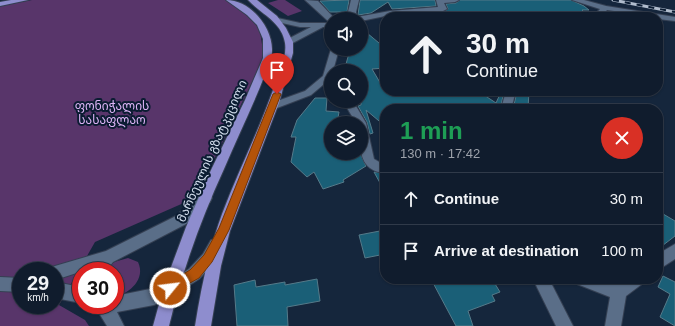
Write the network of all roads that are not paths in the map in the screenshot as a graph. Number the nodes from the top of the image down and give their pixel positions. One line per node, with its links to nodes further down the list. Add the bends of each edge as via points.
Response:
1 (24, 0): 8 (highway)
2 (230, 0): 28 (highway, მარნეულის გზატკეცილი, via 247,10 261,24 268,46 267,59 250,104)
3 (252, 0): 20 (highway)
4 (309, 0): 11 (street)
5 (354, 0): 12 (street)
6 (455, 0): 10 (street, via 439,1 443,9)
7 (576, 0): 9 (street)
8 (0, 4)
9 (605, 8): 14 (street); 15 (street)
10 (432, 10): 13 (street)
11 (324, 12)
12 (352, 12)
13 (404, 12)
14 (601, 12)
15 (633, 12)
16 (380, 15): 18 (street)
17 (663, 16): 19 (street)
18 (368, 17)
19 (675, 18)
20 (276, 19): 21 (street, via 300,25); 23 (highway)
21 (321, 26): 22 (street); 23 (street)
22 (324, 26)
23 (289, 42): 25 (highway, via 288,60)
24 (324, 82): 25 (street, via 308,93)
25 (273, 106): 29 (highway)
26 (368, 156): 27 (street, via 369,161)
27 (380, 168)
28 (205, 198): 31 (street, via 181,220); 40 (highway, მარნეულის გზატკეცილი)
29 (224, 230): 40 (street, via 208,259 194,274); 46 (highway, via 211,276)
30 (675, 251): 32 (street)
31 (108, 257): 33 (street); 34 (street)
32 (663, 259)
33 (104, 262)
34 (64, 270)
35 (0, 284): 36 (street)
36 (12, 284)
37 (544, 284): 47 (street)
38 (596, 284): 41 (street)
39 (630, 284): 41 (street)
40 (170, 288): 42 (street, via 154,297); 45 (highway, მარნეულის გზატკეცილი)
41 (619, 292): 48 (street)
42 (124, 302)
43 (111, 314): 44 (street)
44 (116, 326)
45 (160, 326)
46 (203, 326)
47 (565, 326)
48 (613, 326)

